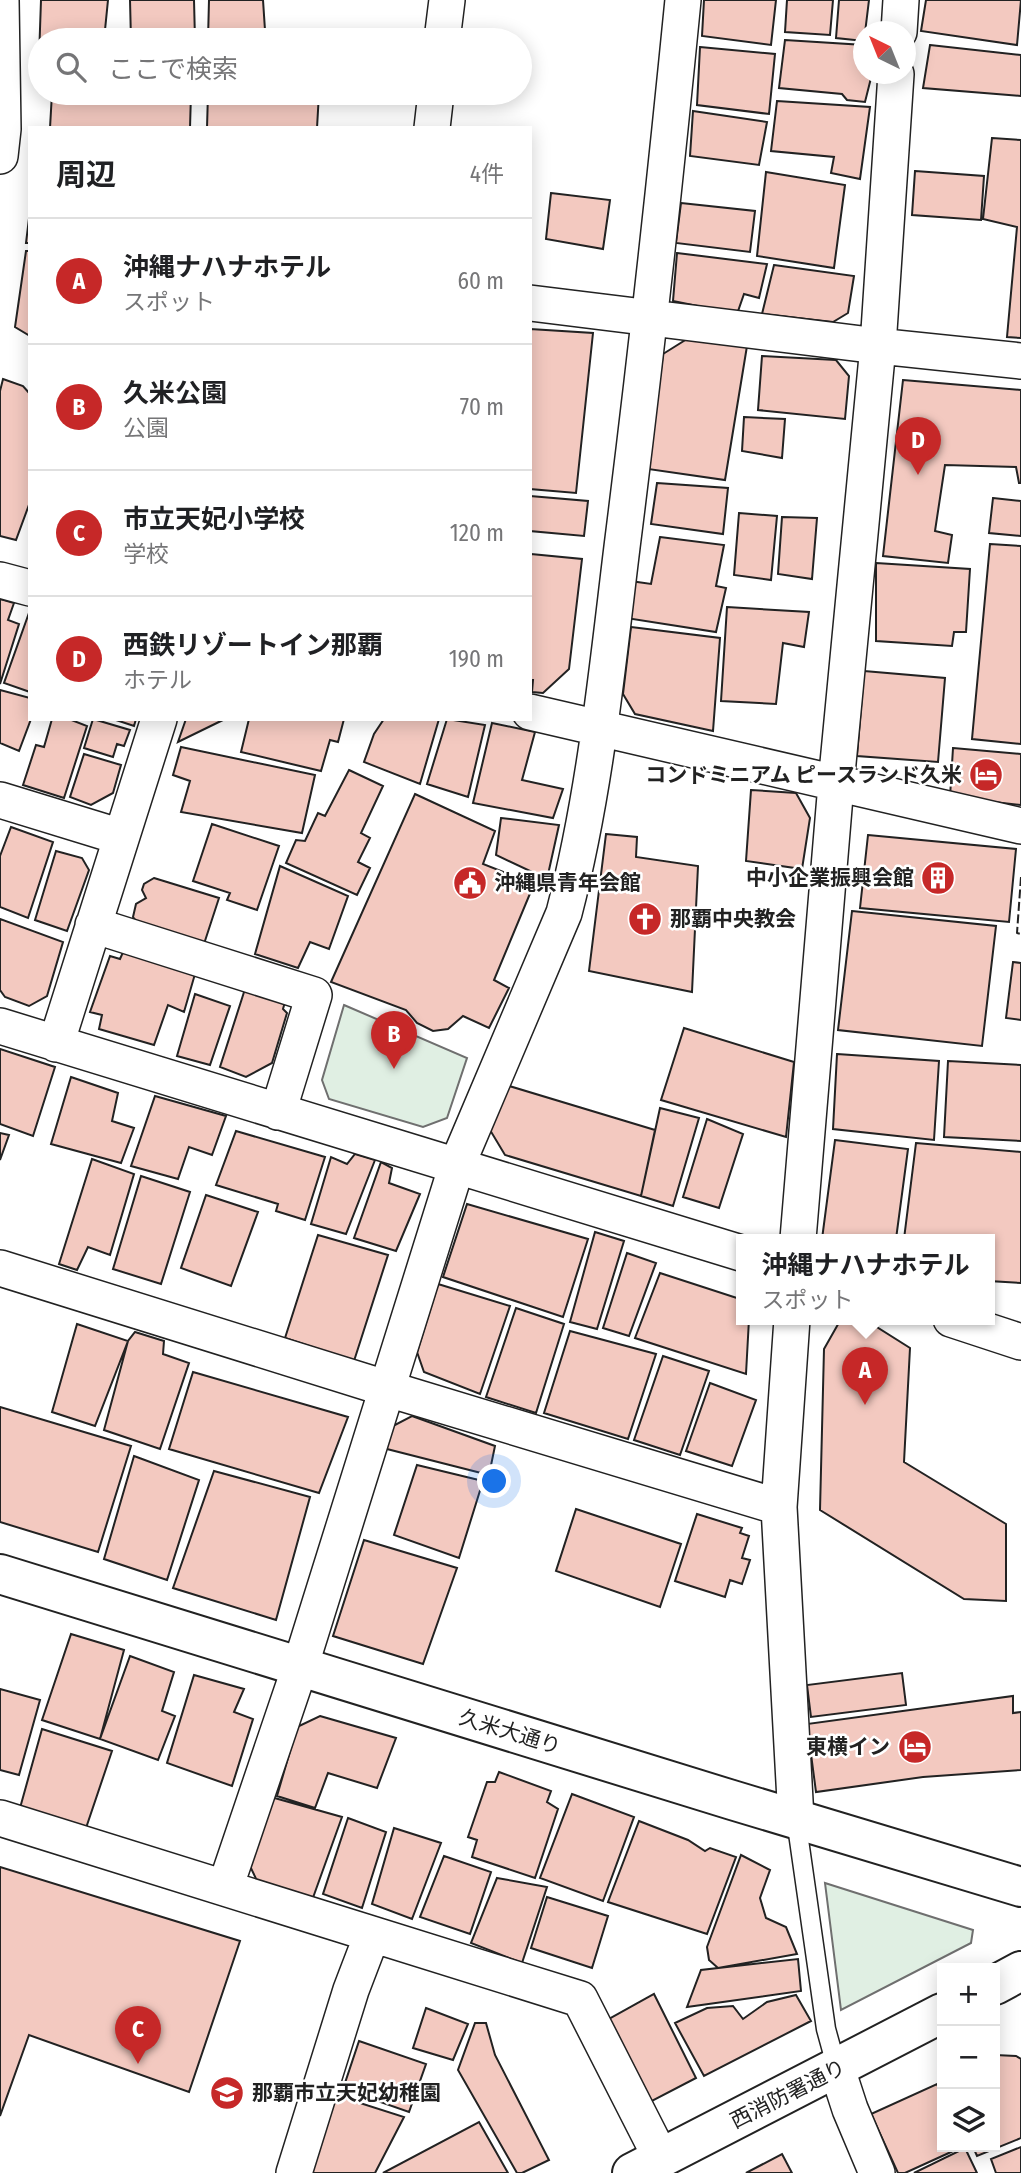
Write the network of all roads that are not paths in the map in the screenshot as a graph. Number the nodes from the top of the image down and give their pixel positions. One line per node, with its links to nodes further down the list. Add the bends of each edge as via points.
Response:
1 (1, 0): 10 (street)
2 (447, 0): 6 (street)
3 (683, 0): 12 (street)
4 (901, 0): 5 (street)
5 (900, 21)
6 (444, 28)
7 (895, 84): 13 (street)
8 (435, 105): 9 (street)
9 (432, 126)
10 (0, 156)
11 (532, 303): 12 (street)
12 (651, 319): 13 (street); 19 (street)
13 (878, 346): 14 (street); 20 (street)
14 (1021, 361)
15 (0, 580): 16 (street)
16 (28, 587)
17 (532, 712): 19 (street)
18 (158, 721): 23 (street)
19 (600, 728): 20 (street); 28 (street, via 564,913)
20 (836, 784): 22 (street); 29 (street)
21 (0, 800): 23 (street)
22 (1021, 826)
23 (121, 837): 24 (street)
24 (93, 925): 26 (street); 27 (street, via 314,995)
25 (0, 1026): 26 (street)
26 (56, 1044): 27 (street)
27 (278, 1112): 28 (street)
28 (457, 1165): 30 (street); 35 (street)
29 (798, 1234)
30 (736, 1251)
31 (0, 1268): 35 (street)
32 (792, 1325): 36 (street)
33 (969, 1325): 34 (street)
34 (1021, 1342)
35 (385, 1388): 36 (street); 38 (street)
36 (779, 1507): 40 (street)
37 (0, 1574): 38 (main road, 久米大通り)
38 (300, 1667): 40 (main road, 久米大通り); 42 (street)
39 (0, 1818): 42 (street)
40 (796, 1819): 41 (main road, 久米大通り); 49 (lane, via 826,2029)
41 (1021, 1887)
42 (225, 1888): 43 (street)
43 (372, 1935): 50 (street, via 580,1999); 51 (street)
44 (1021, 1971): 45 (main road)
45 (1000, 1982)
46 (1000, 2000): 47 (main road)
47 (1021, 2002)
48 (937, 2016): 49 (main road, 西消防署通り)
49 (837, 2069): 50 (main road, 西消防署通り); 52 (street)
50 (647, 2166)
51 (294, 2173)
52 (877, 2173)

